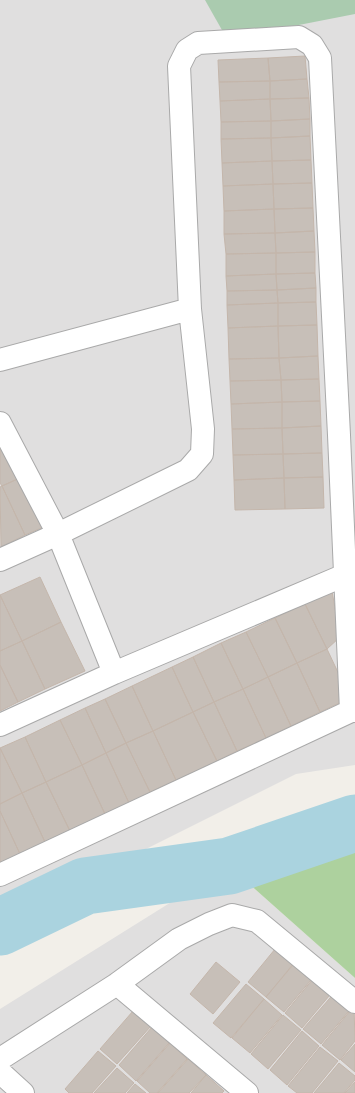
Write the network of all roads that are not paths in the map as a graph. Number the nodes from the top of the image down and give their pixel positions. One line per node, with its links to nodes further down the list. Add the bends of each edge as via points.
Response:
1 (190, 309): 2 (street); 4 (street, via 179,66 188,50 198,43 299,37 312,45 320,58); 5 (street, via 203,429 202,454 188,470)
2 (0, 360)
3 (0, 423): 5 (street)
4 (347, 434): 7 (street)
5 (58, 534): 6 (street); 8 (street)
6 (0, 560)
7 (350, 575): 8 (street); 9 (street)
8 (114, 673): 10 (street)
9 (353, 711): 11 (street)
10 (0, 725)
11 (0, 875)
12 (117, 984): 13 (street, via 179,939 232,915 257,921); 14 (street); 17 (street)
13 (355, 1002)
14 (0, 1059)
15 (0, 1072): 16 (street)
16 (23, 1093)
17 (247, 1093)

